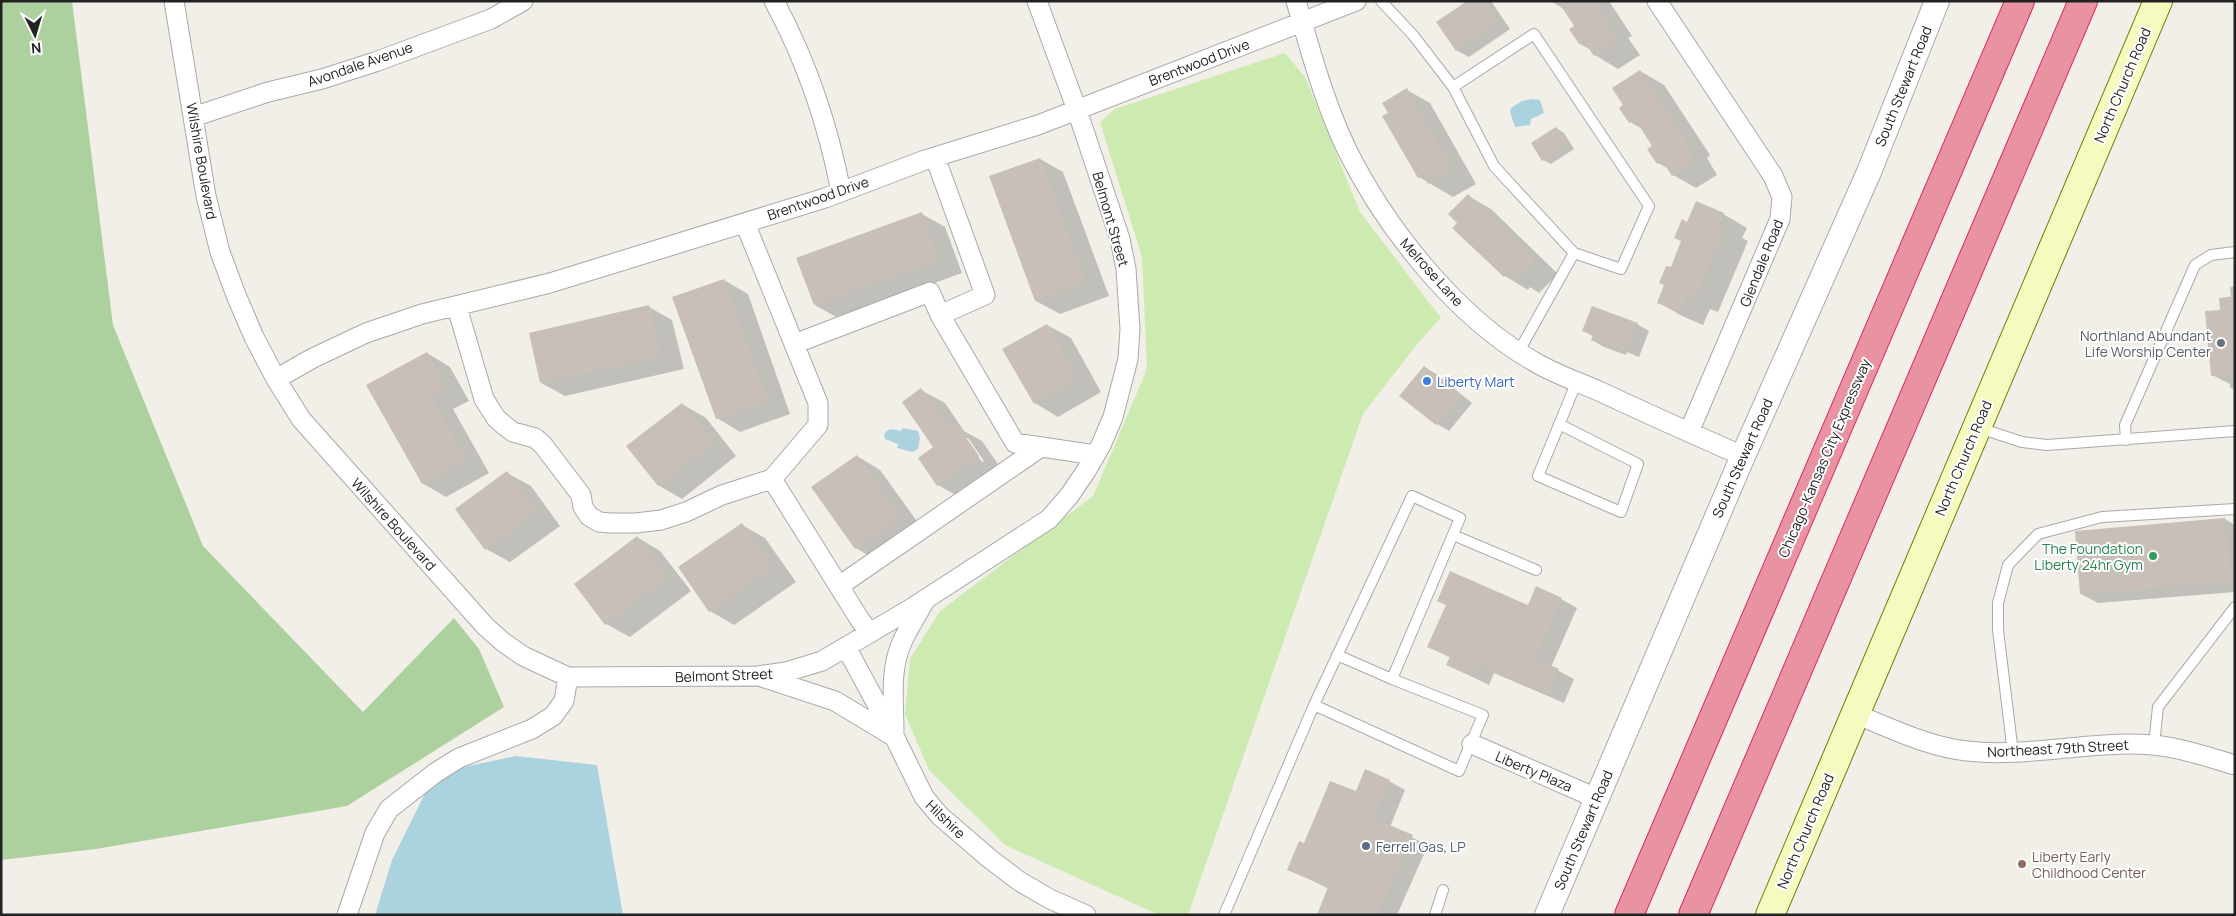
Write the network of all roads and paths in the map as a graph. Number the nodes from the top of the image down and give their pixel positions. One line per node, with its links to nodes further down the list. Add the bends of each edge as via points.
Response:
1 (174, 1): 16 (street, Wilshire Boulevard)
2 (523, 1): 16 (street, Avondale Avenue, via 491,18 375,62)
3 (774, 1): 18 (street, via 812,81)
4 (1037, 1): 15 (street, Belmont Street)
5 (1296, 1): 13 (street, Melrose Lane)
6 (1356, 1): 13 (street, Brentwood Drive)
7 (1381, 1): 14 (lane, via 1413,35)
8 (1657, 1): 31 (street, Glendale Road, via 1773,176 1782,197 1780,220)
9 (1938, 1): 35 (street, South Stewart Road, via 1868,172)
10 (2020, 1): 63 (highway, Chicago-Kansas City Expressway)
11 (2083, 1): 64 (highway)
12 (2158, 1): 29 (main road, North Church Road)
13 (1302, 22): 15 (street, Brentwood Drive); 25 (street, Melrose Lane, via 1324,95 1346,146 1362,179 1392,226 1452,296)
14 (1452, 87): 21 (lane, via 1494,166); 21 (lane, via 1534,34 1649,206 1621,269)
15 (1077, 110): 17 (street, Brentwood Drive); 34 (street, Belmont Street, via 1120,239 1130,299 1128,352 1122,388)
16 (193, 117): 26 (street, Wilshire Boulevard, via 206,196 220,252 243,312)
17 (935, 157): 18 (street, Brentwood Drive); 23 (street, via 984,296)
18 (841, 192): 19 (street, Brentwood Drive)
19 (745, 223): 22 (street, Brentwood Drive, via 550,283); 24 (street)
20 (2235, 252): 32 (lane, via 2211,255 2195,265 2125,425)
21 (1574, 253): 25 (lane)
22 (457, 307): 26 (street, Brentwood Drive, via 422,314 366,333); 36 (street, via 489,409 509,428 535,438 543,445 581,495 589,516 599,522 661,520)
23 (940, 315): 24 (street, via 930,292); 33 (street, via 1014,443)
24 (794, 344): 36 (street, via 818,403 818,425)
25 (1519, 351): 27 (street, Melrose Lane)
26 (276, 379): 47 (street, Wilshire Boulevard, via 301,419 485,626 523,656)
27 (1576, 381): 28 (lane); 31 (street, Melrose Lane)
28 (1559, 424): 28 (lane, via 1538,476 1621,512 1638,464)
29 (1976, 427): 32 (lane, via 2046,446); 50 (main road, North Church Road)
30 (2235, 431): 32 (lane)
31 (1689, 432): 35 (street, Melrose Lane)
32 (2126, 440)
33 (1041, 447): 34 (street); 40 (street)
34 (1095, 455): 41 (street, Belmont Street, via 1069,496 1049,518)
35 (1742, 456): 56 (street, South Stewart Road)
36 (772, 479): 40 (street)
37 (2235, 509): 54 (lane, via 2102,517 2038,534 2008,565 1998,603 1998,630)
38 (1453, 535): 39 (lane); 45 (lane, via 1460,518 1412,496); 48 (lane)
39 (1536, 570)
40 (839, 586): 43 (street)
41 (926, 599): 43 (street, Belmont Street); 51 (street, Belmont Street, via 902,640 896,662 892,686)
42 (2235, 607): 53 (lane, via 2158,708)
43 (870, 633): 44 (street, Belmont Street)
44 (846, 647): 46 (street, Belmont Street, via 822,661); 51 (street, Hilshire)
45 (1337, 655): 48 (lane); 49 (lane)
46 (758, 676): 47 (street, Belmont Street); 51 (street, via 835,701)
47 (568, 677): 58 (street, via 564,701 553,716 532,730 458,758 389,809 375,834)
48 (1392, 679): 52 (lane, via 1483,715)
49 (1314, 705): 52 (lane, via 1459,771); 60 (lane)
50 (1855, 714): 54 (street, Northeast 79th Street, via 1931,744 1965,751); 65 (main road, North Church Road)
51 (894, 736): 59 (street, Hilshire, via 924,797 940,816 1019,881)
52 (1472, 744): 56 (street, Liberty Plaza)
53 (2154, 746): 54 (street, Northeast 79th Street, via 2128,744); 55 (street, Northeast 79th Street, via 2189,750)
54 (2013, 753)
55 (2235, 765)
56 (1596, 798): 62 (street, South Stewart Road)
57 (1443, 890): 61 (lane)
58 (347, 915)
59 (1086, 915)
60 (1224, 915)
61 (1435, 915)
62 (1547, 915)
63 (1629, 915)
64 (1693, 915)
65 (1770, 915)

